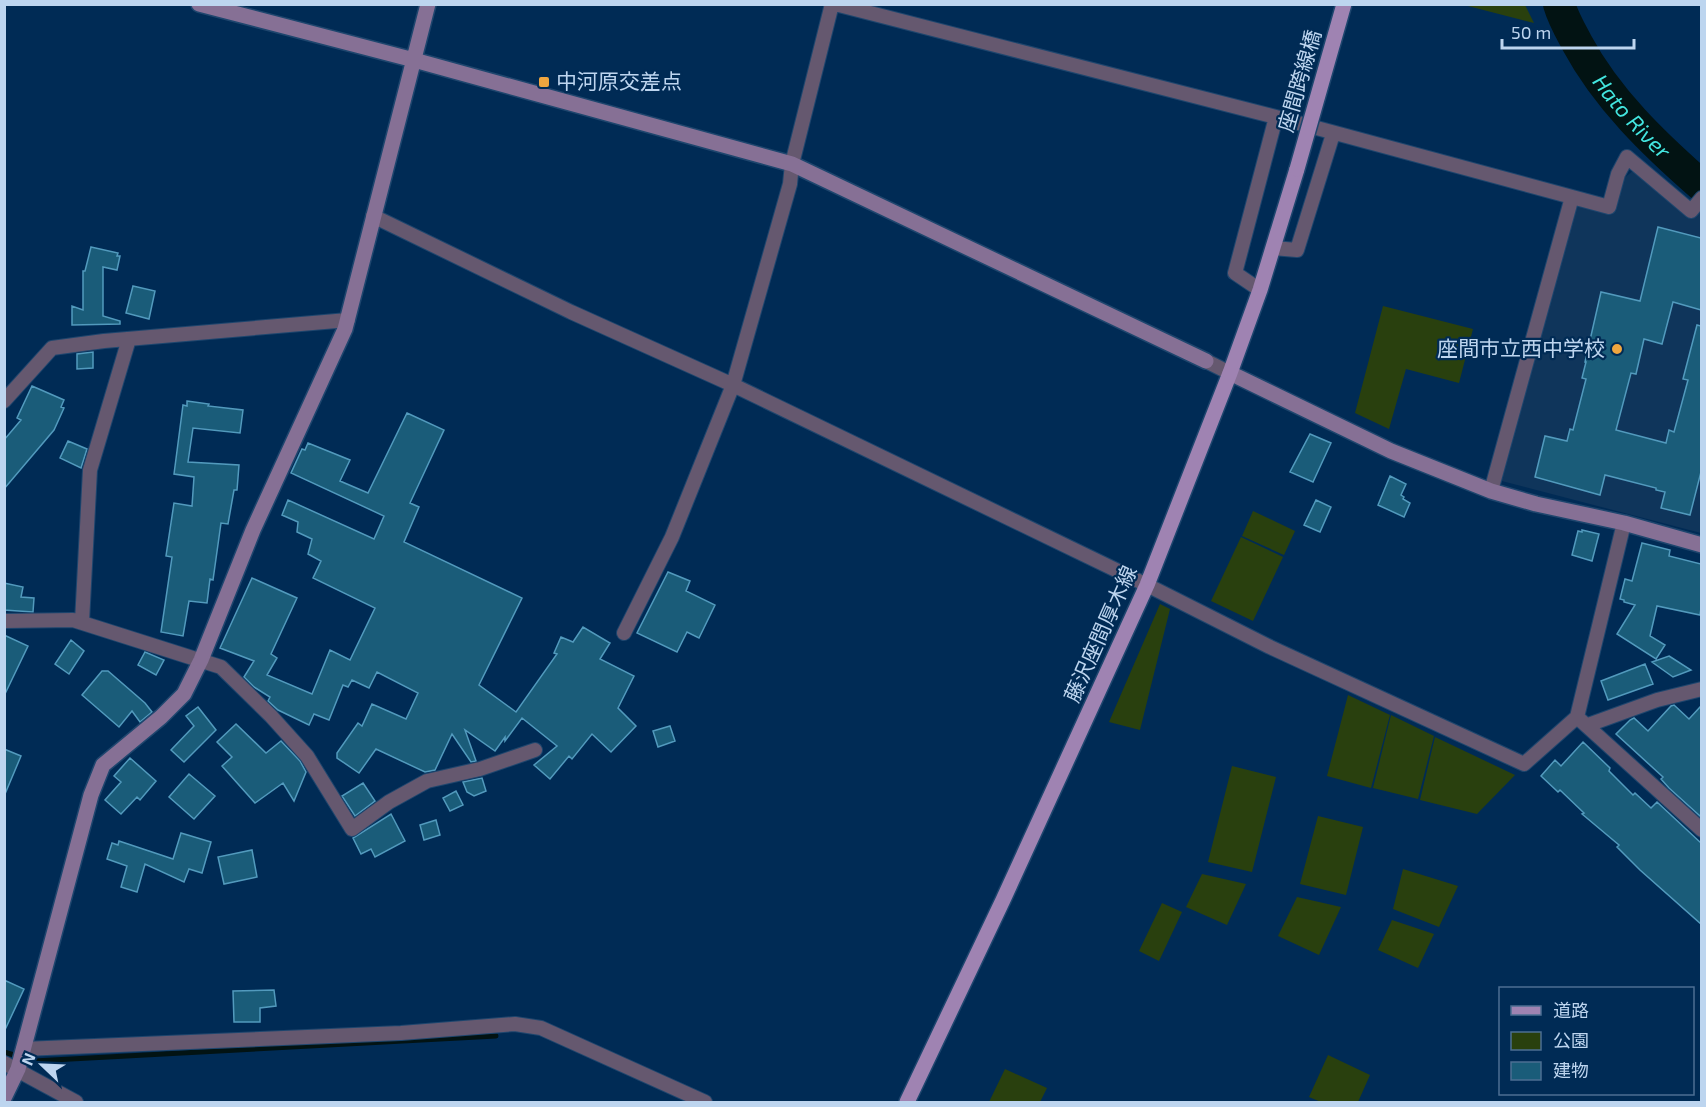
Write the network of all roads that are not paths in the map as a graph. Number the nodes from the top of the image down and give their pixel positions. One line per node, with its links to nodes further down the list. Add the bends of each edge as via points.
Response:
1 (199, 4): 5 (street)
2 (428, 4): 5 (street)
3 (834, 4): 6 (street); 8 (street)
4 (1344, 4): 9 (main road, 座間跨線橋, bridge)
5 (414, 60): 8 (street); 12 (street)
6 (1276, 117): 7 (street); 14 (street, via 1235,273)
7 (1333, 134): 10 (street); 13 (street, via 1297,250)
8 (792, 164): 17 (street); 19 (street, via 790,184)
9 (1297, 169): 13 (main road, 藤沢座間厚木線)
10 (1572, 197): 11 (street, via 1609,207 1627,157 1691,211); 21 (street)
11 (1701, 198)
12 (373, 216): 15 (street); 19 (street)
13 (1273, 248): 14 (main road, 藤沢座間厚木線)
14 (1260, 290): 18 (main road, 藤沢座間厚木線)
15 (348, 320): 16 (street); 28 (street, via 253,530)
16 (129, 339): 20 (street, via 52,348); 26 (street, via 90,470)
17 (1206, 362): 18 (street)
18 (1230, 373): 21 (street, via 1391,451); 24 (main road, 藤沢座間厚木線)
19 (734, 385): 24 (street); 27 (street, via 672,537)
20 (4, 401)
21 (1491, 491): 22 (street)
22 (1624, 523): 23 (street); 30 (street)
23 (1701, 545)
24 (1147, 585): 30 (street, via 1270,647 1524,764); 37 (main road, 藤沢座間厚木線)
25 (4, 621): 26 (street)
26 (82, 622): 28 (street)
27 (624, 633)
28 (201, 660): 31 (street, via 221,667 307,756 352,830 389,802 427,781 480,769); 33 (street, via 184,694 103,765 91,795)
29 (1701, 689): 30 (street)
30 (1583, 721): 32 (street)
31 (535, 750)
32 (1701, 830)
33 (17, 1060): 34 (street); 35 (street); 36 (street, via 515,1024 541,1028)
34 (4, 1098)
35 (76, 1102)
36 (705, 1102)
37 (908, 1102)

